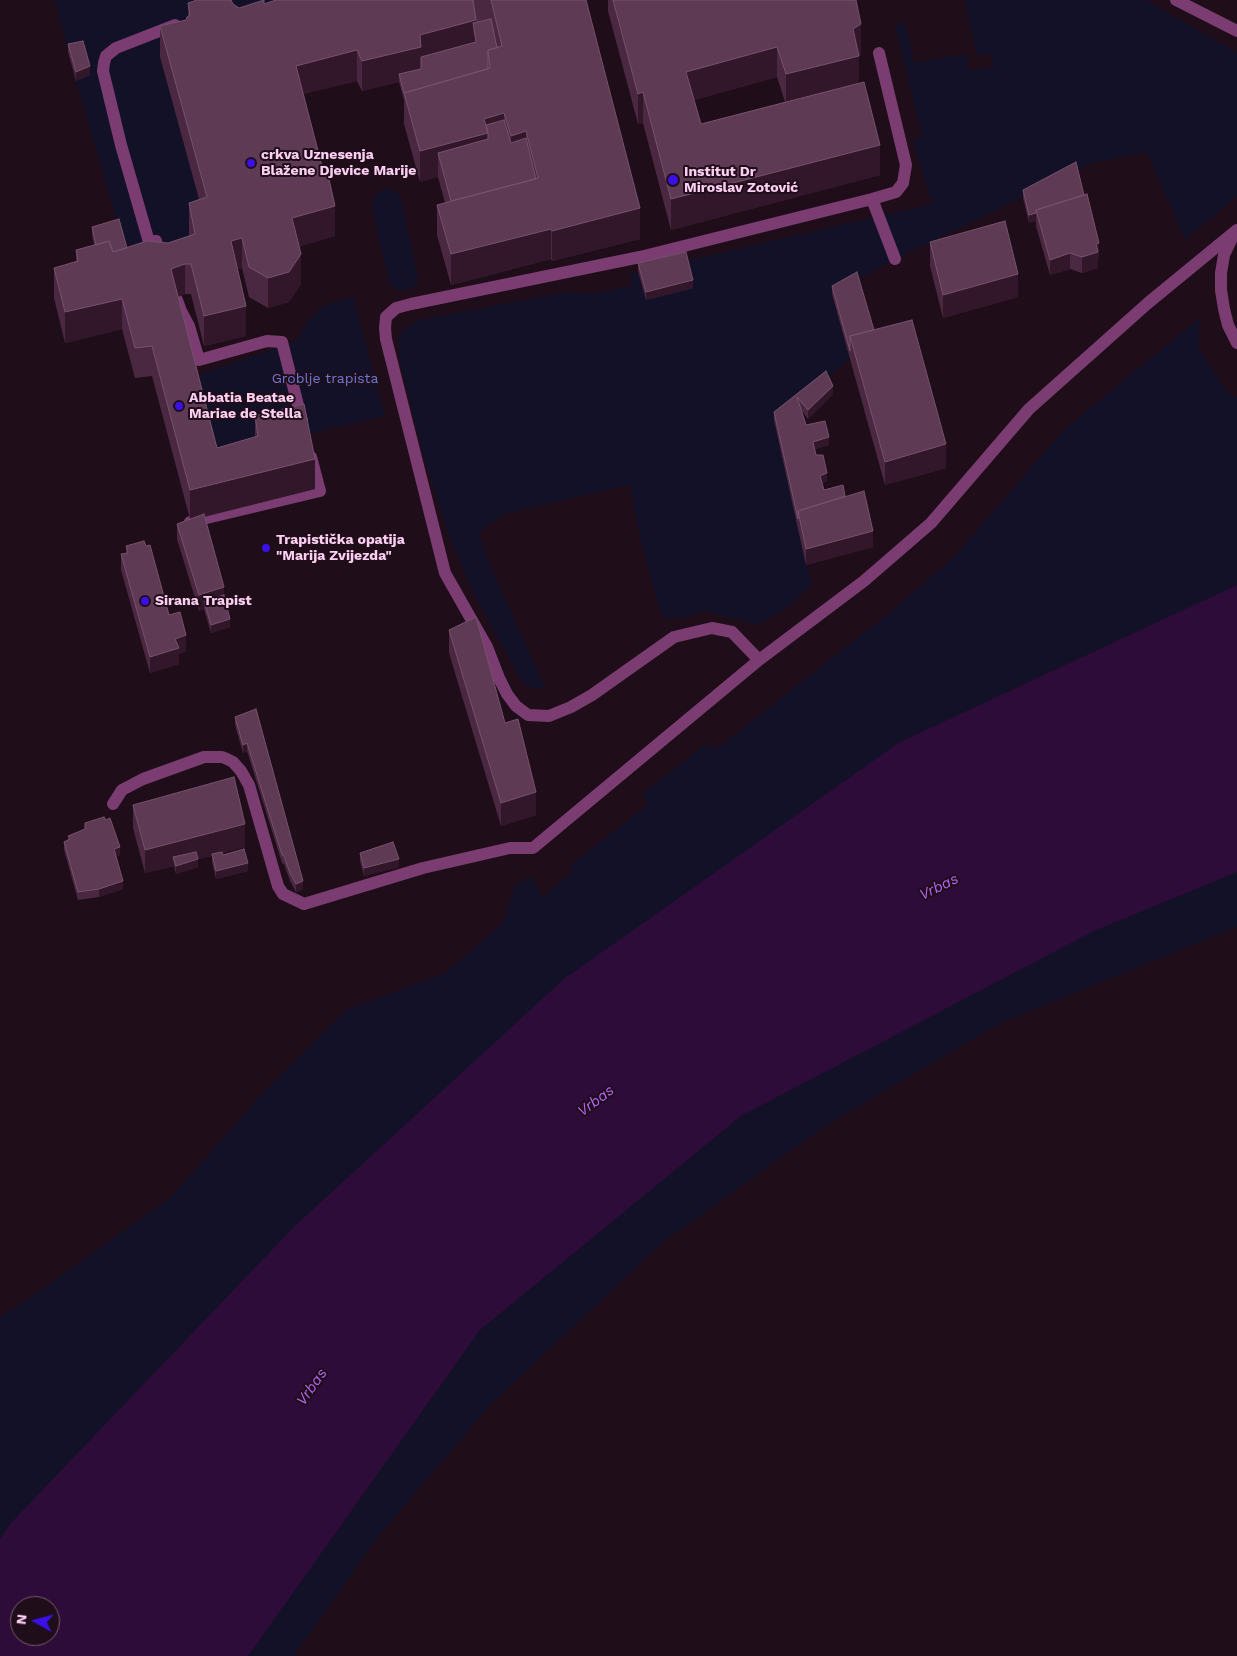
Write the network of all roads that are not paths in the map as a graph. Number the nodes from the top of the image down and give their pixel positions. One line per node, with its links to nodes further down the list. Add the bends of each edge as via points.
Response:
1 (1176, 0): 3 (street)
2 (186, 21): 8 (street, via 116,48 106,56 103,71 149,242 156,241)
3 (1237, 31)
4 (880, 53): 5 (street, via 906,165 903,182 896,192)
5 (872, 199): 7 (street); 12 (street, via 640,257 410,304 396,308 386,317 386,339 446,573 486,647 498,678 516,706 528,715 548,716 571,707 674,637 712,628 732,632)
6 (1235, 232): 10 (street, via 1224,255 1221,290 1228,325); 12 (street, via 1148,303 1029,409 931,522 864,580)
7 (895, 259)
8 (168, 273)
9 (176, 297): 11 (street, via 199,360 267,341 282,342 320,491)
10 (1237, 343)
11 (178, 525)
12 (759, 660): 13 (street, via 533,848 510,848 431,866 304,904 283,894 278,886 249,785 228,758 204,757 143,779 122,790)
13 (113, 804)

